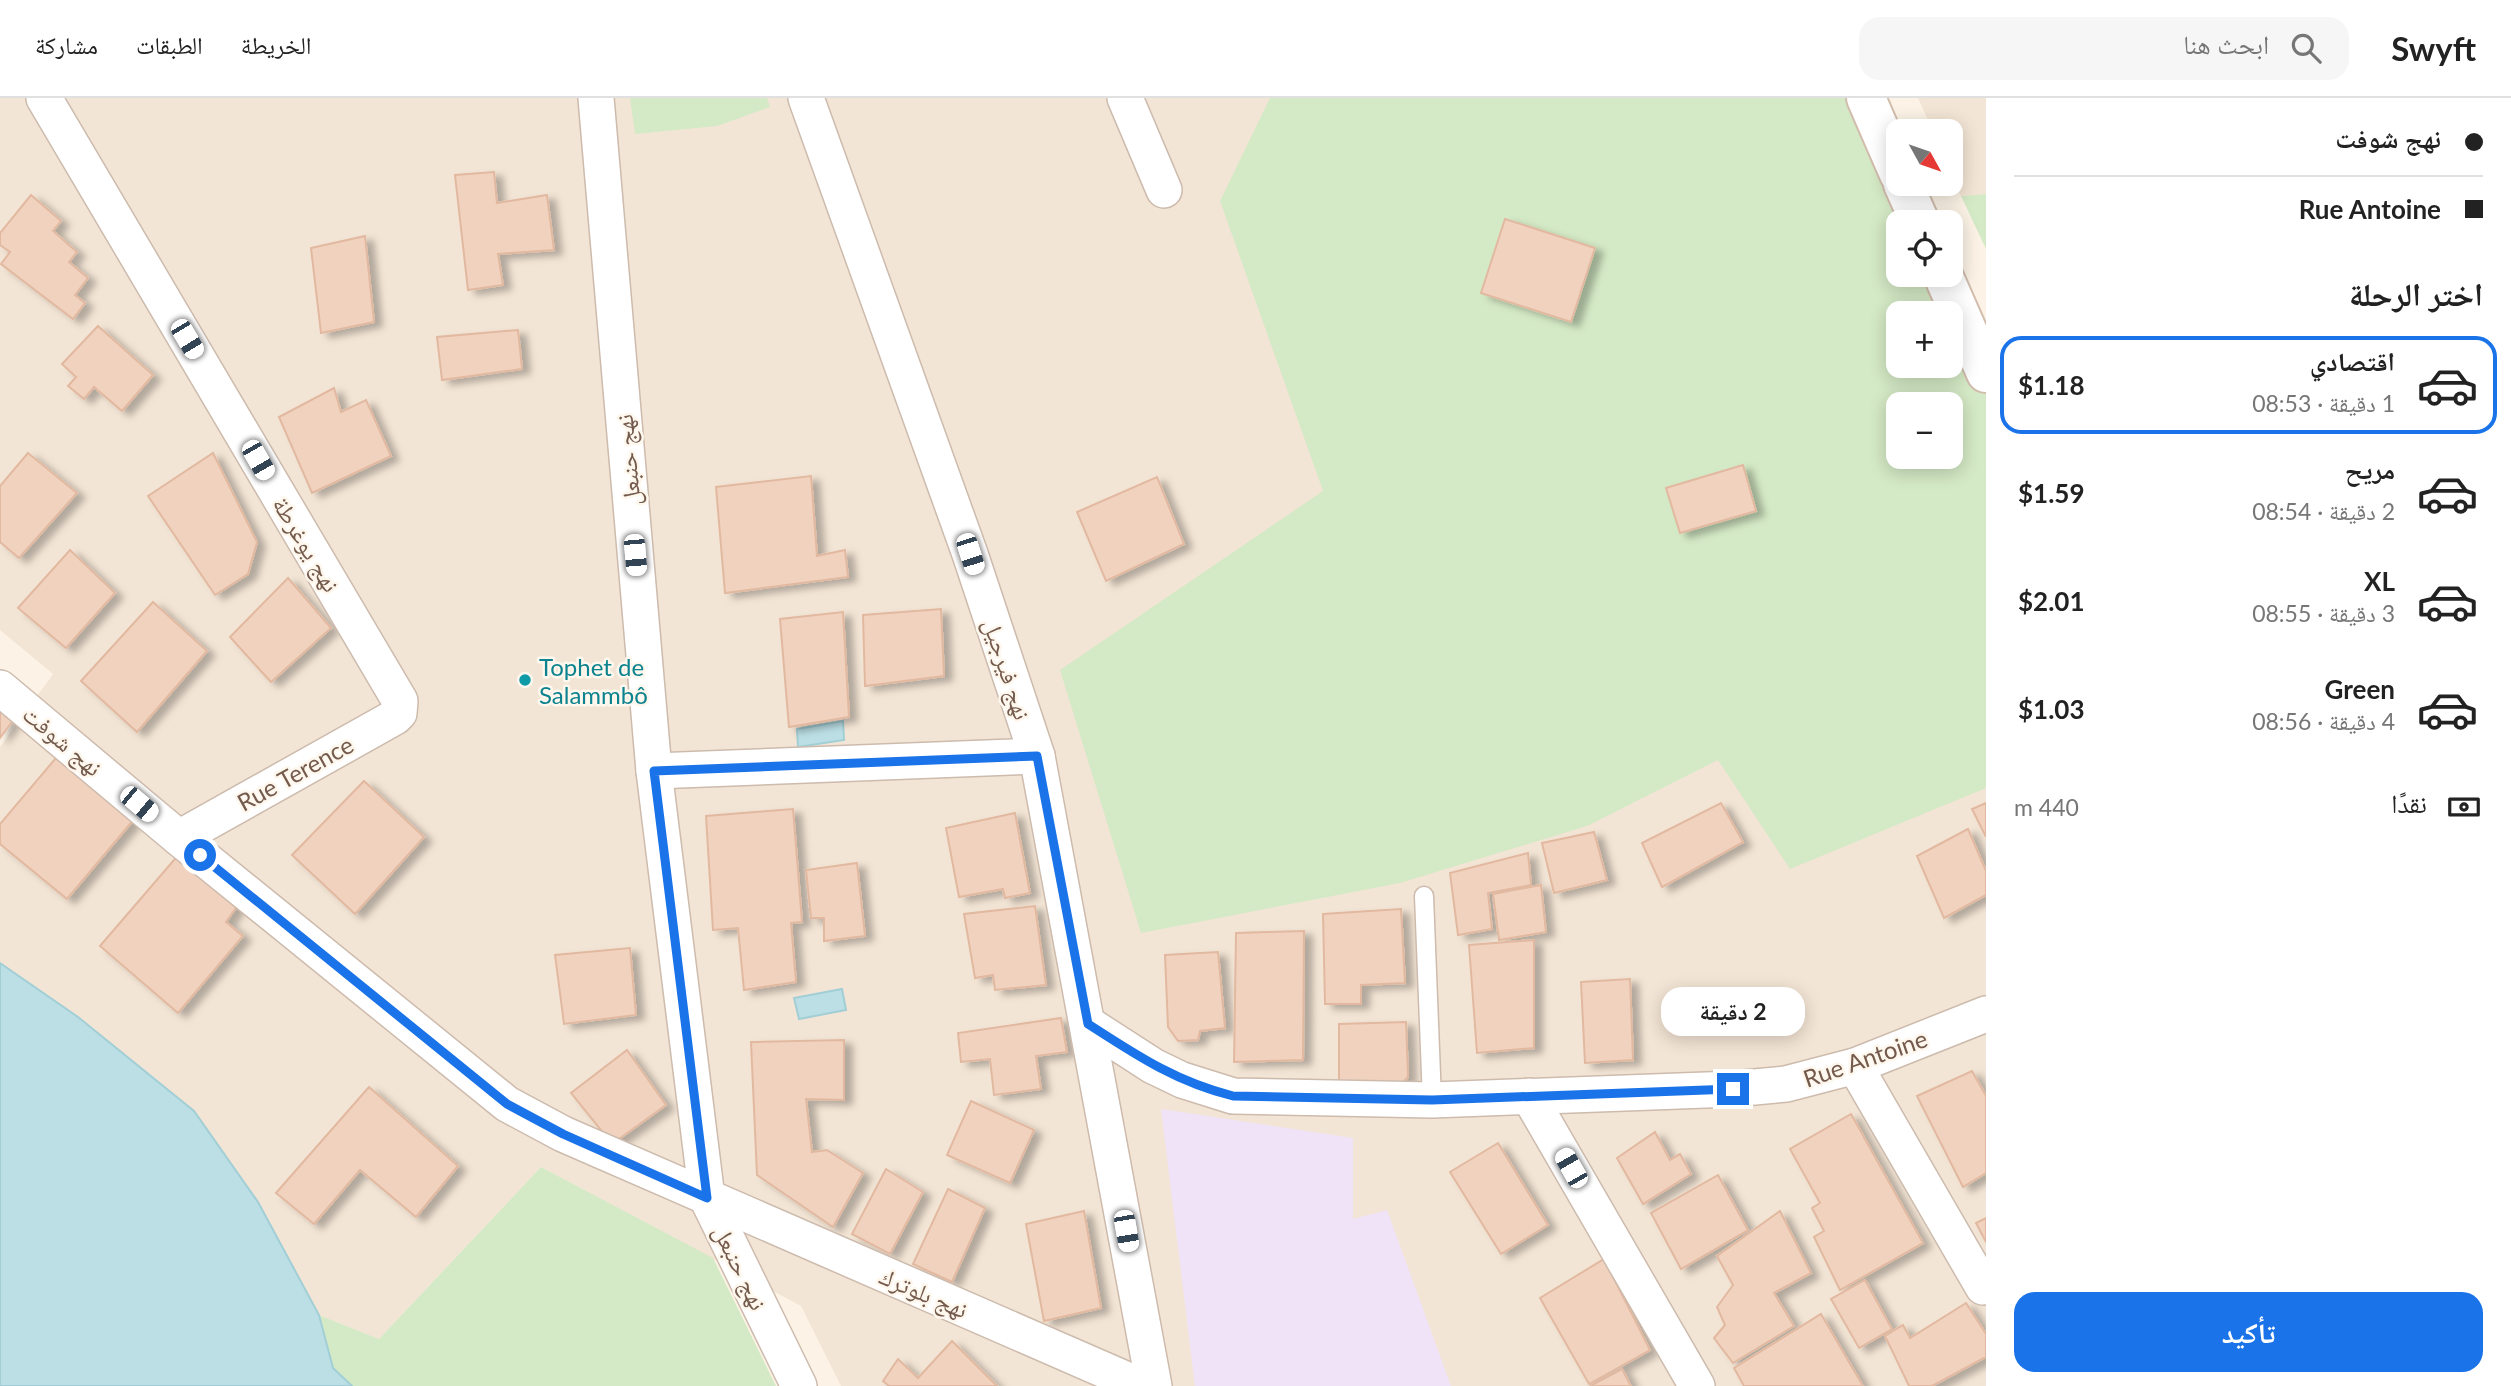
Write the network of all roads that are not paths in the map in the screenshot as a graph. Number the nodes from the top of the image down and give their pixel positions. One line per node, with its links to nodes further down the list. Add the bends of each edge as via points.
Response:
1 (44, 98): 11 (street, نهج يوغرطة)
2 (596, 98): 13 (street, نهج حنبعل)
3 (806, 98): 12 (street, نهج فيرجيل, via 970,554)
4 (1125, 98): 7 (street)
5 (1866, 98): 6 (main road)
6 (1886, 144)
7 (1164, 190)
8 (1948, 287): 9 (main road)
9 (1986, 373)
10 (0, 688): 14 (street, نهج شوفت)
11 (400, 701): 14 (street, Rue Terence, via 400,713 395,717)
12 (1037, 756): 13 (street); 17 (street, نهج فيرجيل)
13 (654, 771): 21 (street, نهج حنبعل)
14 (179, 838): 21 (street, نهج شوفت, via 507,1104)
15 (1424, 896): 20 (lane)
16 (1986, 1014): 18 (street, Rue Antoine)
17 (1088, 1024): 20 (street, Rue Antoine, via 1153,1066 1233,1096); 25 (street, نهج فيرجيل)
18 (1855, 1066): 19 (street, Rue Antoine, via 1786,1084 1733,1089); 22 (street)
19 (1529, 1096): 20 (street, Rue Antoine); 26 (street)
20 (1432, 1100)
21 (707, 1198): 23 (street, نهج حنبعل); 24 (street, نهج بلوترك)
22 (1983, 1287)
23 (799, 1386)
24 (1141, 1386)
25 (1154, 1386)
26 (1697, 1386)

